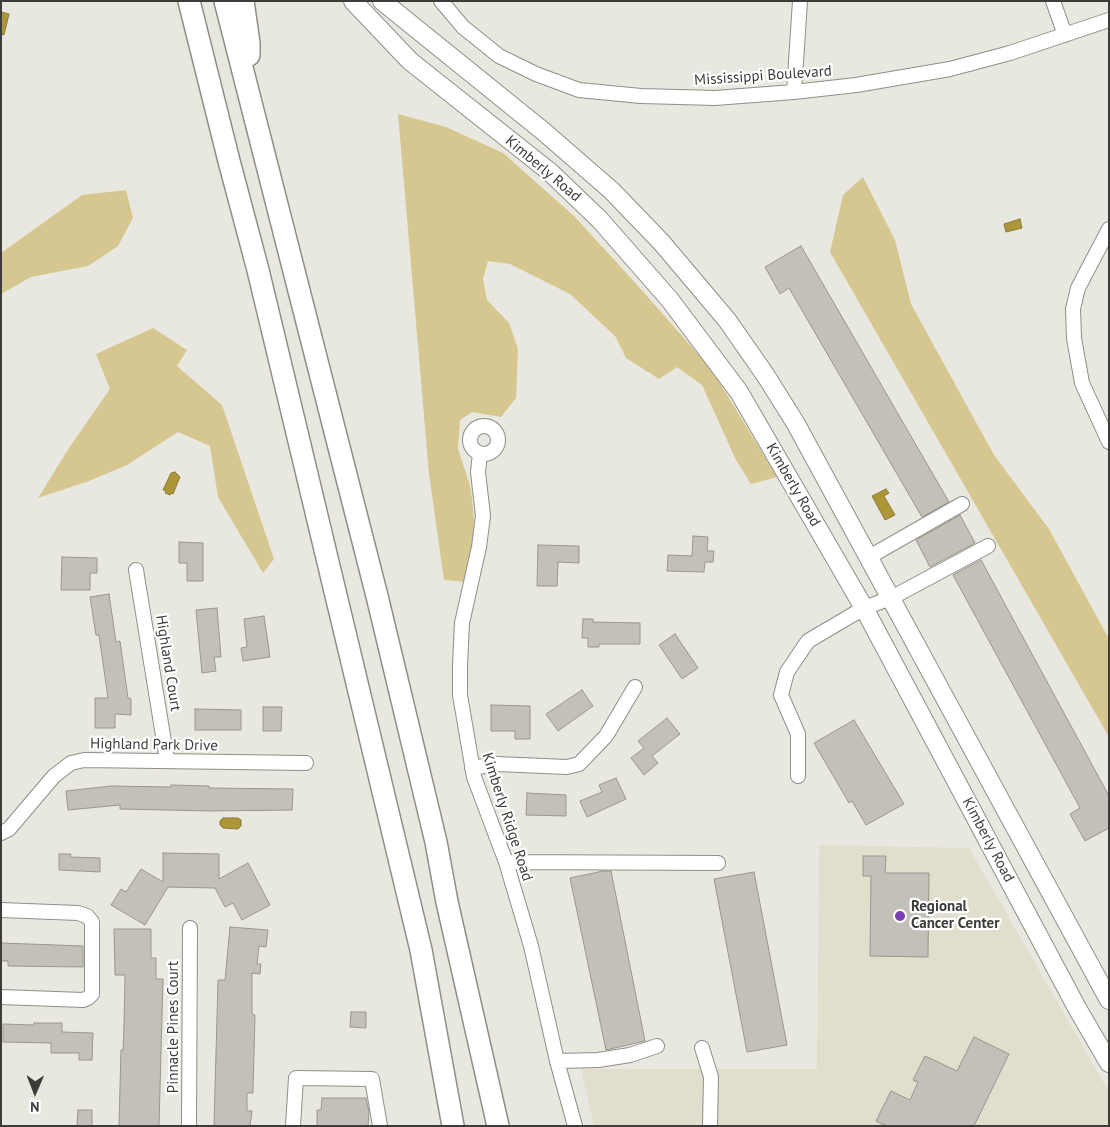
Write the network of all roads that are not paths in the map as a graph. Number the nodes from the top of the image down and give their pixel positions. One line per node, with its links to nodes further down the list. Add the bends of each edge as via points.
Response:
1 (183, 1): 12 (highway)
2 (189, 1): 12 (highway)
3 (225, 1): 14 (highway)
4 (243, 1): 14 (highway, via 249,43)
5 (353, 1): 23 (main road, Kimberly Road, via 410,62 550,172 600,220 670,300 739,392)
6 (382, 1): 20 (main road, Kimberly Road, via 612,191 686,270 727,320 766,376)
7 (441, 1): 13 (street, Mississippi Boulevard, via 463,28 499,56 580,90 715,98)
8 (800, 1): 13 (street)
9 (1053, 1): 11 (street)
10 (1109, 20): 11 (street, Mississippi Boulevard)
11 (1065, 35): 13 (street, Mississippi Boulevard, via 950,69)
12 (199, 37): 44 (highway, via 408,892)
13 (794, 92)
14 (250, 100): 40 (highway, via 436,842)
15 (1109, 229): 16 (street, via 1078,288 1073,309 1074,338 1082,383)
16 (1109, 442)
17 (480, 453): 27 (street, Kimberly Ridge Road, via 478,472 483,516 462,623 460,665 460,695)
18 (962, 504): 20 (street)
19 (988, 546): 22 (street)
20 (869, 557): 22 (main road, Kimberly Road)
21 (136, 570): 25 (street, Highland Court)
22 (891, 598): 23 (street); 35 (main road, Kimberly Road)
23 (864, 608): 28 (street, via 808,641 787,672 781,695 798,734); 39 (main road, Kimberly Road)
24 (635, 687): 27 (street, via 606,736 579,764 567,767 497,764)
25 (168, 760): 26 (street, Highland Park Drive); 29 (street, Highland Park Drive, via 84,760 71,763 54,776 9,829)
26 (306, 763)
27 (472, 768): 30 (street, Kimberly Ridge Road)
28 (798, 776)
29 (1, 833)
30 (506, 862): 31 (street); 38 (street, Kimberly Ridge Road, via 531,946)
31 (718, 863)
32 (1, 910): 34 (street, via 78,913 92,922 92,994 88,998)
33 (190, 928): 41 (street, Pinnacle Pines Court)
34 (1, 997)
35 (1109, 1000)
36 (657, 1046): 38 (street, via 630,1055 598,1060)
37 (702, 1048): 46 (street, via 711,1077)
38 (557, 1061): 45 (street, Kimberly Ridge Road)
39 (1109, 1063)
40 (498, 1124)
41 (189, 1126)
42 (293, 1126): 43 (street, via 296,1078 372,1079)
43 (380, 1126)
44 (454, 1126)
45 (575, 1126)
46 (710, 1126)

